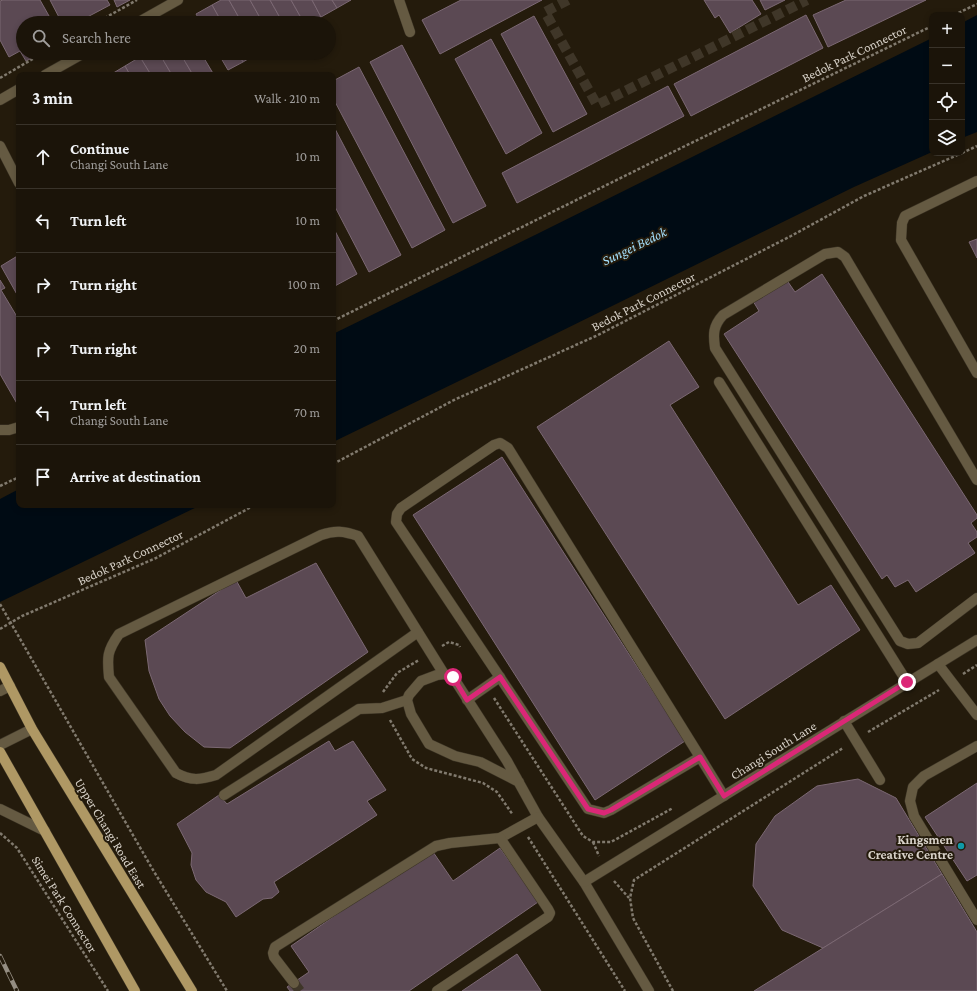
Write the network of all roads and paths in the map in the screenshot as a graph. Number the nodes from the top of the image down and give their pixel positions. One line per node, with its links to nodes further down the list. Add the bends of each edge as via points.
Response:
1 (137, 0): 6 (path)
2 (178, 0): 7 (street)
3 (399, 0): 9 (street)
4 (977, 4): 5 (path)
5 (960, 12)
6 (108, 16)
7 (149, 16)
8 (929, 27): 22 (path, Bedok Park Connector)
9 (410, 32)
10 (31, 60): 13 (path)
11 (72, 60): 12 (street)
12 (50, 72)
13 (0, 78)
14 (16, 92): 15 (street)
15 (0, 100)
16 (0, 146): 20 (street)
17 (977, 146): 18 (path, Bedok Park Connector)
18 (965, 152)
19 (955, 156): 27 (path, Bedok Park Connector, via 864,196 605,332 454,400)
20 (16, 177)
21 (977, 181): 23 (street, via 905,216 901,240)
22 (336, 320)
23 (977, 373)
24 (719, 382): 45 (street)
25 (16, 427): 26 (street)
26 (0, 430)
27 (336, 462)
28 (16, 478): 30 (path)
29 (977, 480): 32 (street, via 845,257 838,252 825,254 723,315 716,323 714,348 900,641 908,644 918,643)
30 (0, 486)
31 (250, 508): 34 (path, Bedok Park Connector, via 156,558)
32 (977, 598)
33 (0, 604): 34 (path)
34 (11, 622): 35 (path, Bedok Park Connector); 78 (path, via 153,870)
35 (0, 629)
36 (418, 632): 36 (street, via 358,536 333,531 119,634 111,646 107,660 109,677 176,773 186,778 202,779 216,775); 39 (street)
37 (975, 645): 40 (street, Changi South Lane)
38 (462, 651): 39 (path, via 458,645 449,642)
39 (431, 652): 43 (street); 52 (path, via 397,672 383,692)
40 (938, 664): 45 (street, Changi South Lane); 46 (street)
41 (977, 665): 46 (path)
42 (0, 668): 47 (main road, Upper Changi Road East)
43 (444, 674): 50 (street, via 421,681); 51 (street, via 453,677)
44 (500, 677): 48 (street); 60 (street, via 588,809 604,813 611,810); 60 (street, via 396,522 401,508 500,443 508,448)
45 (907, 682): 54 (street, Changi South Lane)
46 (952, 682): 53 (street); 56 (path)
47 (10, 686): 49 (street); 55 (main road, Upper Changi Road East)
48 (486, 686): 51 (street); 71 (path, via 583,836 593,842)
49 (0, 691)
50 (407, 700): 52 (street); 62 (street, via 411,714 429,744 455,756 480,762)
51 (467, 700): 62 (street)
52 (382, 708): 63 (street, via 359,709); 67 (path, via 412,758 426,768 483,783 497,792)
53 (977, 714)
54 (844, 721): 56 (street); 64 (street, Changi South Lane)
55 (32, 729): 57 (street); 77 (main road, Upper Changi Road East)
56 (855, 740): 61 (street); 82 (path, via 634,880 630,898 633,918)
57 (0, 745)
58 (977, 746): 73 (street, via 924,776 914,787 910,801 914,816)
59 (0, 752): 68 (main road)
60 (700, 757): 64 (street)
61 (880, 780)
62 (519, 782): 66 (street)
63 (224, 795)
64 (724, 796): 72 (street, Changi South Lane)
65 (0, 809): 68 (street)
66 (538, 817): 67 (street); 72 (street)
67 (521, 826): 70 (street); 80 (path)
68 (45, 831): 76 (main road)
69 (0, 833): 75 (path, Simei Park Connector, via 17,848)
70 (500, 838): 74 (street, via 436,846 275,947 274,957); 79 (street, via 550,913 548,917)
71 (611, 842)
72 (584, 882): 81 (street)
73 (977, 920)
74 (294, 983)
75 (108, 991)
76 (135, 991)
77 (192, 991)
78 (227, 991)
79 (437, 991)
80 (624, 991)
81 (648, 991)
82 (673, 991)

